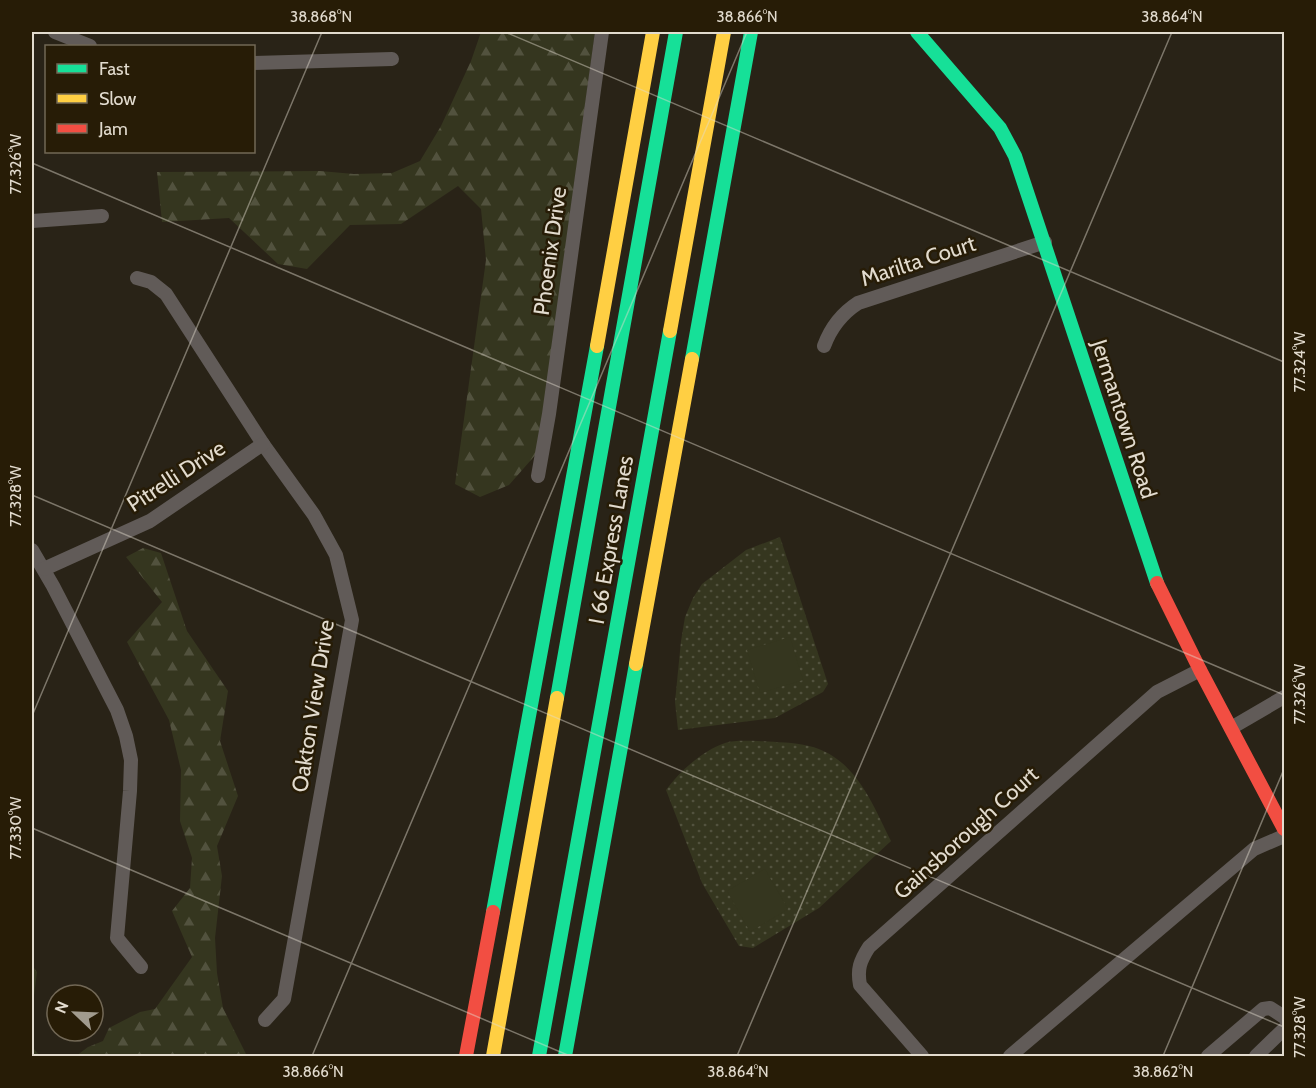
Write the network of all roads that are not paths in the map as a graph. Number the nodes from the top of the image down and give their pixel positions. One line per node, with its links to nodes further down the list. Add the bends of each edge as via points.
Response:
1 (55, 32): 8 (street)
2 (602, 32): 17 (street, Phoenix Drive)
3 (653, 32): 29 (main road)
4 (676, 32): 30 (main road, I 66 Express Lanes)
5 (724, 32): 31 (main road, I 66 Express Lanes)
6 (750, 32): 32 (main road)
7 (917, 32): 13 (main road, Jermantown Road, via 1000,128 1025,180)
8 (88, 45)
9 (392, 59): 10 (street)
10 (255, 63)
11 (102, 216): 12 (street)
12 (32, 221)
13 (1046, 242): 15 (street, Marilta Court, via 858,303 834,324); 20 (main road, Jermantown Road, via 1157,583)
14 (138, 278): 16 (street, Oakton View Drive, via 166,294)
15 (824, 346)
16 (263, 444): 19 (street, Pitrelli Drive, via 150,521); 27 (street, Oakton View Drive, via 314,515 336,555 352,620 284,999)
17 (538, 476)
18 (32, 550): 19 (street)
19 (44, 569): 25 (street, via 117,710 126,736 131,760 130,791 117,938)
20 (1200, 670): 22 (main road, Jermantown Road); 33 (street, Gainsborough Court, via 1157,692 869,947 860,961 860,985)
21 (1284, 697): 22 (street)
22 (1231, 728): 23 (main road, Jermantown Road)
23 (1284, 829)
24 (1284, 836): 34 (street, via 1254,849)
25 (141, 968)
26 (1284, 1017): 35 (street, via 1263,1008)
27 (265, 1020)
28 (1284, 1029): 36 (street)
29 (466, 1056)
30 (493, 1056)
31 (539, 1056)
32 (565, 1056)
33 (922, 1056)
34 (1010, 1056)
35 (1208, 1056)
36 (1256, 1056)

